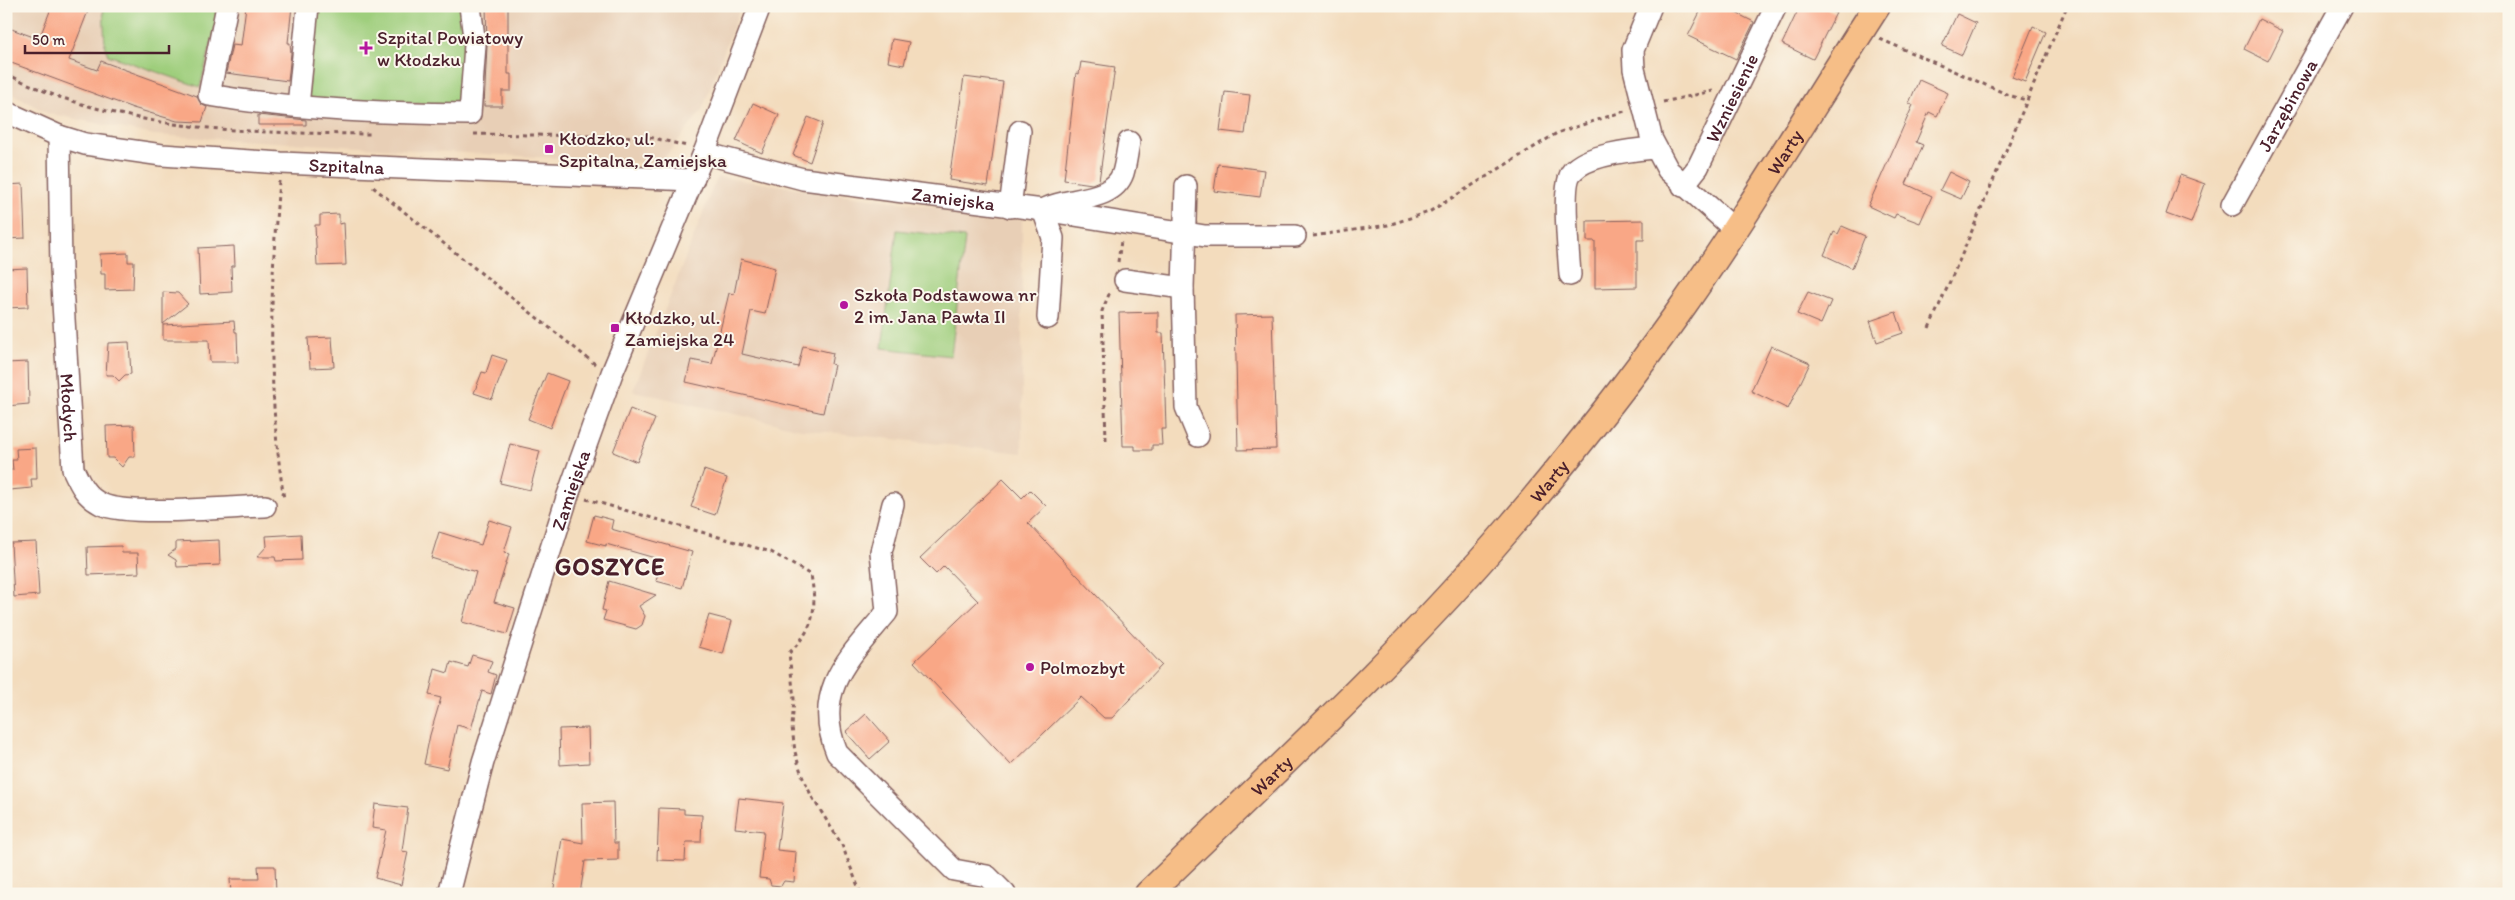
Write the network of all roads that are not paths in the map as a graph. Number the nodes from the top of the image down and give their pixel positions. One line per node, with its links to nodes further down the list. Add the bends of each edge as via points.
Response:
1 (227, 6): 9 (street, via 210,95)
2 (308, 6): 9 (street)
3 (470, 6): 9 (street, via 475,45 470,114 388,114)
4 (760, 6): 15 (street, Zamiejska)
5 (1651, 6): 14 (street, via 1633,50 1642,106)
6 (1776, 6): 18 (street, Wzniesienie, via 1698,167)
7 (1877, 6): 22 (main road, Warty)
8 (2342, 6): 19 (street, Jarzębinowa)
9 (298, 106)
10 (6, 112): 12 (street, Szpitalna)
11 (1020, 131): 20 (street)
12 (59, 136): 16 (street, Szpitalna, via 112,149 162,155); 31 (street, Młodych, via 61,269 73,469 84,492 102,505 129,509)
13 (1129, 142): 21 (street, via 1122,175 1109,189 1090,198)
14 (1656, 148): 18 (street, via 1668,170); 25 (street, via 1626,150 1593,159 1571,172 1566,186)
15 (704, 153): 16 (street, Zamiejska); 20 (street, Zamiejska, via 803,180)
16 (693, 180): 32 (street, Zamiejska, via 612,373 568,494 483,762)
17 (1186, 186): 23 (street)
18 (1684, 186): 22 (street)
19 (2232, 205)
20 (1010, 207): 21 (street, Zamiejska)
21 (1043, 210): 23 (street, Zamiejska); 28 (street, via 1053,238)
22 (1734, 229): 34 (main road, Warty, via 1630,378 1509,528 1374,673)
23 (1195, 234): 24 (street, Zamiejska); 27 (street)
24 (1295, 236)
25 (1570, 275)
26 (1118, 279): 27 (street)
27 (1183, 288): 29 (street, via 1186,407)
28 (1048, 318)
29 (1198, 436)
30 (894, 504): 33 (street, via 881,552 887,612 853,652 832,686 827,717 830,735 837,752 954,870 987,876)
31 (265, 506)
32 (449, 894)
33 (1005, 894)
34 (1148, 894)

